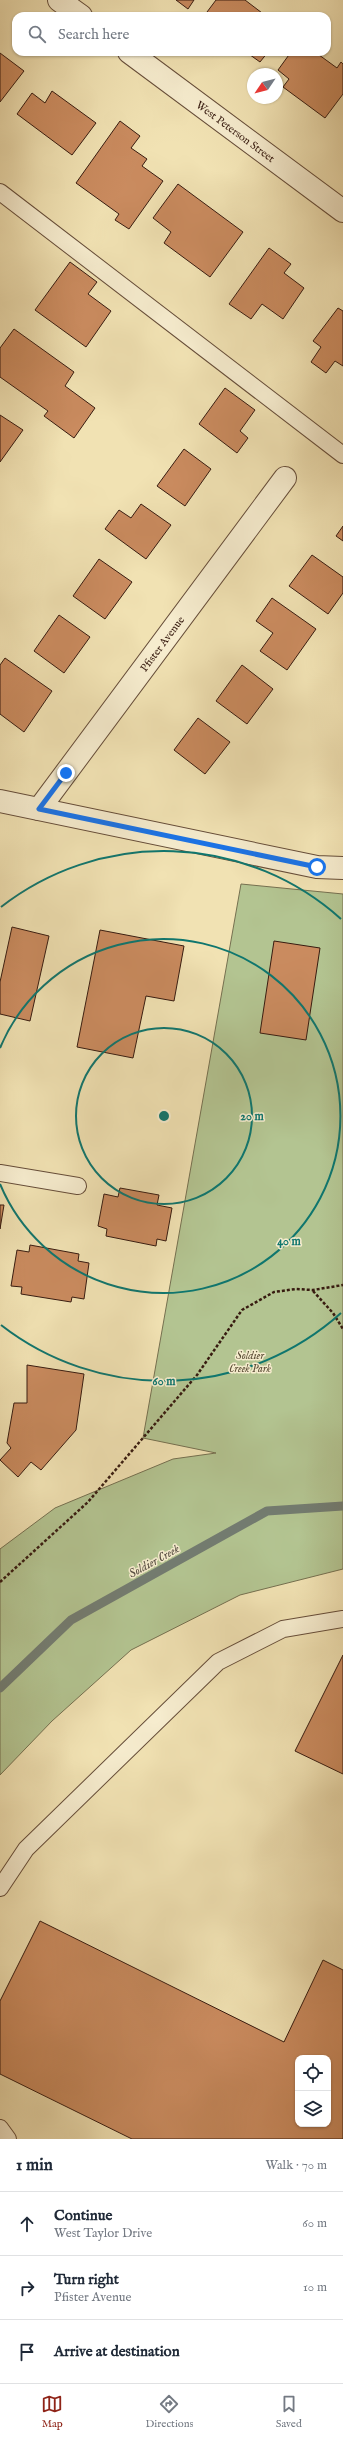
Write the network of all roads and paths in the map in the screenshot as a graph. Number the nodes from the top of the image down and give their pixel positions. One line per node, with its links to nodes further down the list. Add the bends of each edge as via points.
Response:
1 (59, 0): 2 (street)
2 (76, 12)
3 (134, 56): 5 (street, West Peterson Street)
4 (0, 192): 6 (lane)
5 (343, 211)
6 (343, 455)
7 (285, 478): 9 (street, Pfister Avenue)
8 (0, 801): 9 (street)
9 (39, 809): 10 (street, via 309,866)
10 (343, 868)
11 (0, 1172): 12 (lane)
12 (78, 1186)
13 (343, 1284): 14 (path)
14 (312, 1290): 15 (path, via 333,1313); 16 (path, via 274,1292 242,1310 196,1375 88,1502)
15 (343, 1329)
16 (0, 1582)
17 (343, 1619): 18 (lane, via 283,1629 218,1662 26,1849)
18 (0, 1888)
19 (0, 2128): 20 (lane)
20 (8, 2139)

